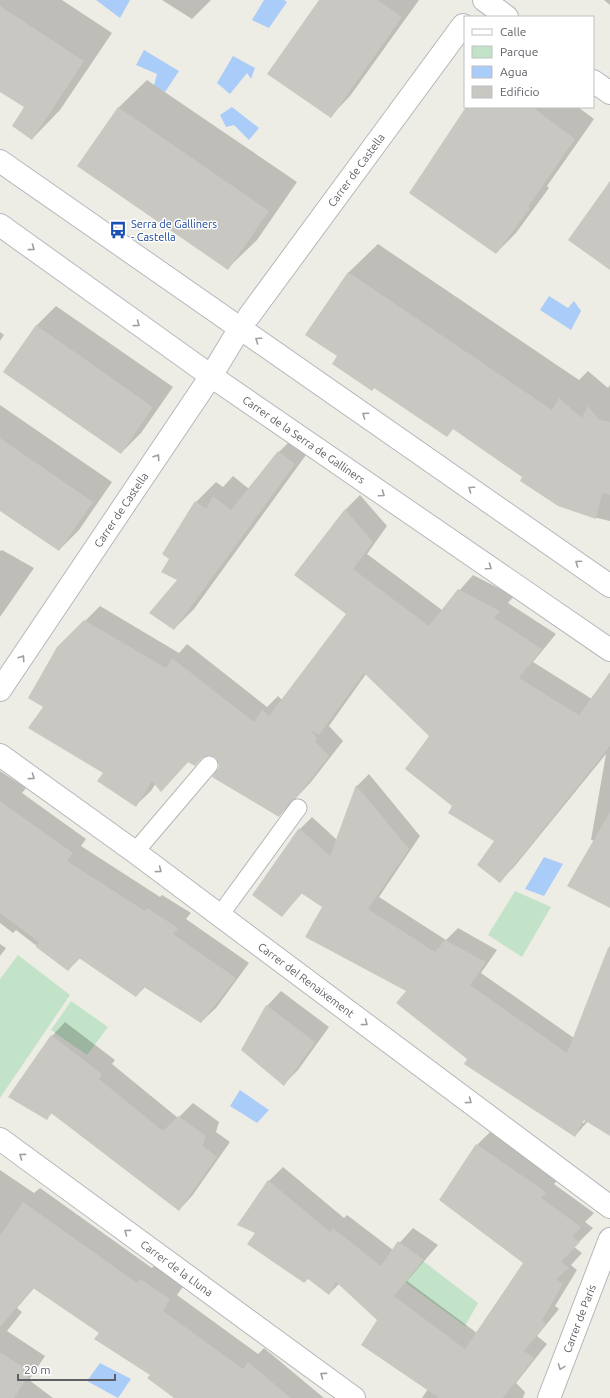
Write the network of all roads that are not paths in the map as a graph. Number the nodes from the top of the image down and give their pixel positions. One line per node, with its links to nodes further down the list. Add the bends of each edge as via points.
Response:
1 (484, 0): 2 (street)
2 (506, 16)
3 (463, 25): 8 (street, Carrer de Castella)
4 (594, 82): 5 (street)
5 (610, 93)
6 (0, 161): 8 (street)
7 (0, 225): 9 (street, Carrer de la Serra de Galliners, one-way to 9)
8 (244, 322): 9 (street, Carrer de Castella); 10 (street, one-way to 8)
9 (211, 376): 11 (street, Carrer de la Serra de Galliners, one-way to 11); 12 (street, Carrer de Castella, one-way to 9)
10 (606, 580)
11 (610, 650)
12 (0, 690)
13 (0, 755): 16 (street, Carrer del Renaixement, one-way to 16)
14 (209, 765): 16 (lane)
15 (298, 808): 17 (lane)
16 (135, 852): 17 (street, Carrer del Renaixement, one-way to 17)
17 (220, 915): 19 (street, Carrer del Renaixement, one-way to 19)
18 (0, 1139): 21 (street, Carrer de la Lluna, one-way to 18)
19 (610, 1207)
20 (610, 1239): 22 (street, Carrer de París, one-way to 22)
21 (354, 1398)
22 (549, 1398)

